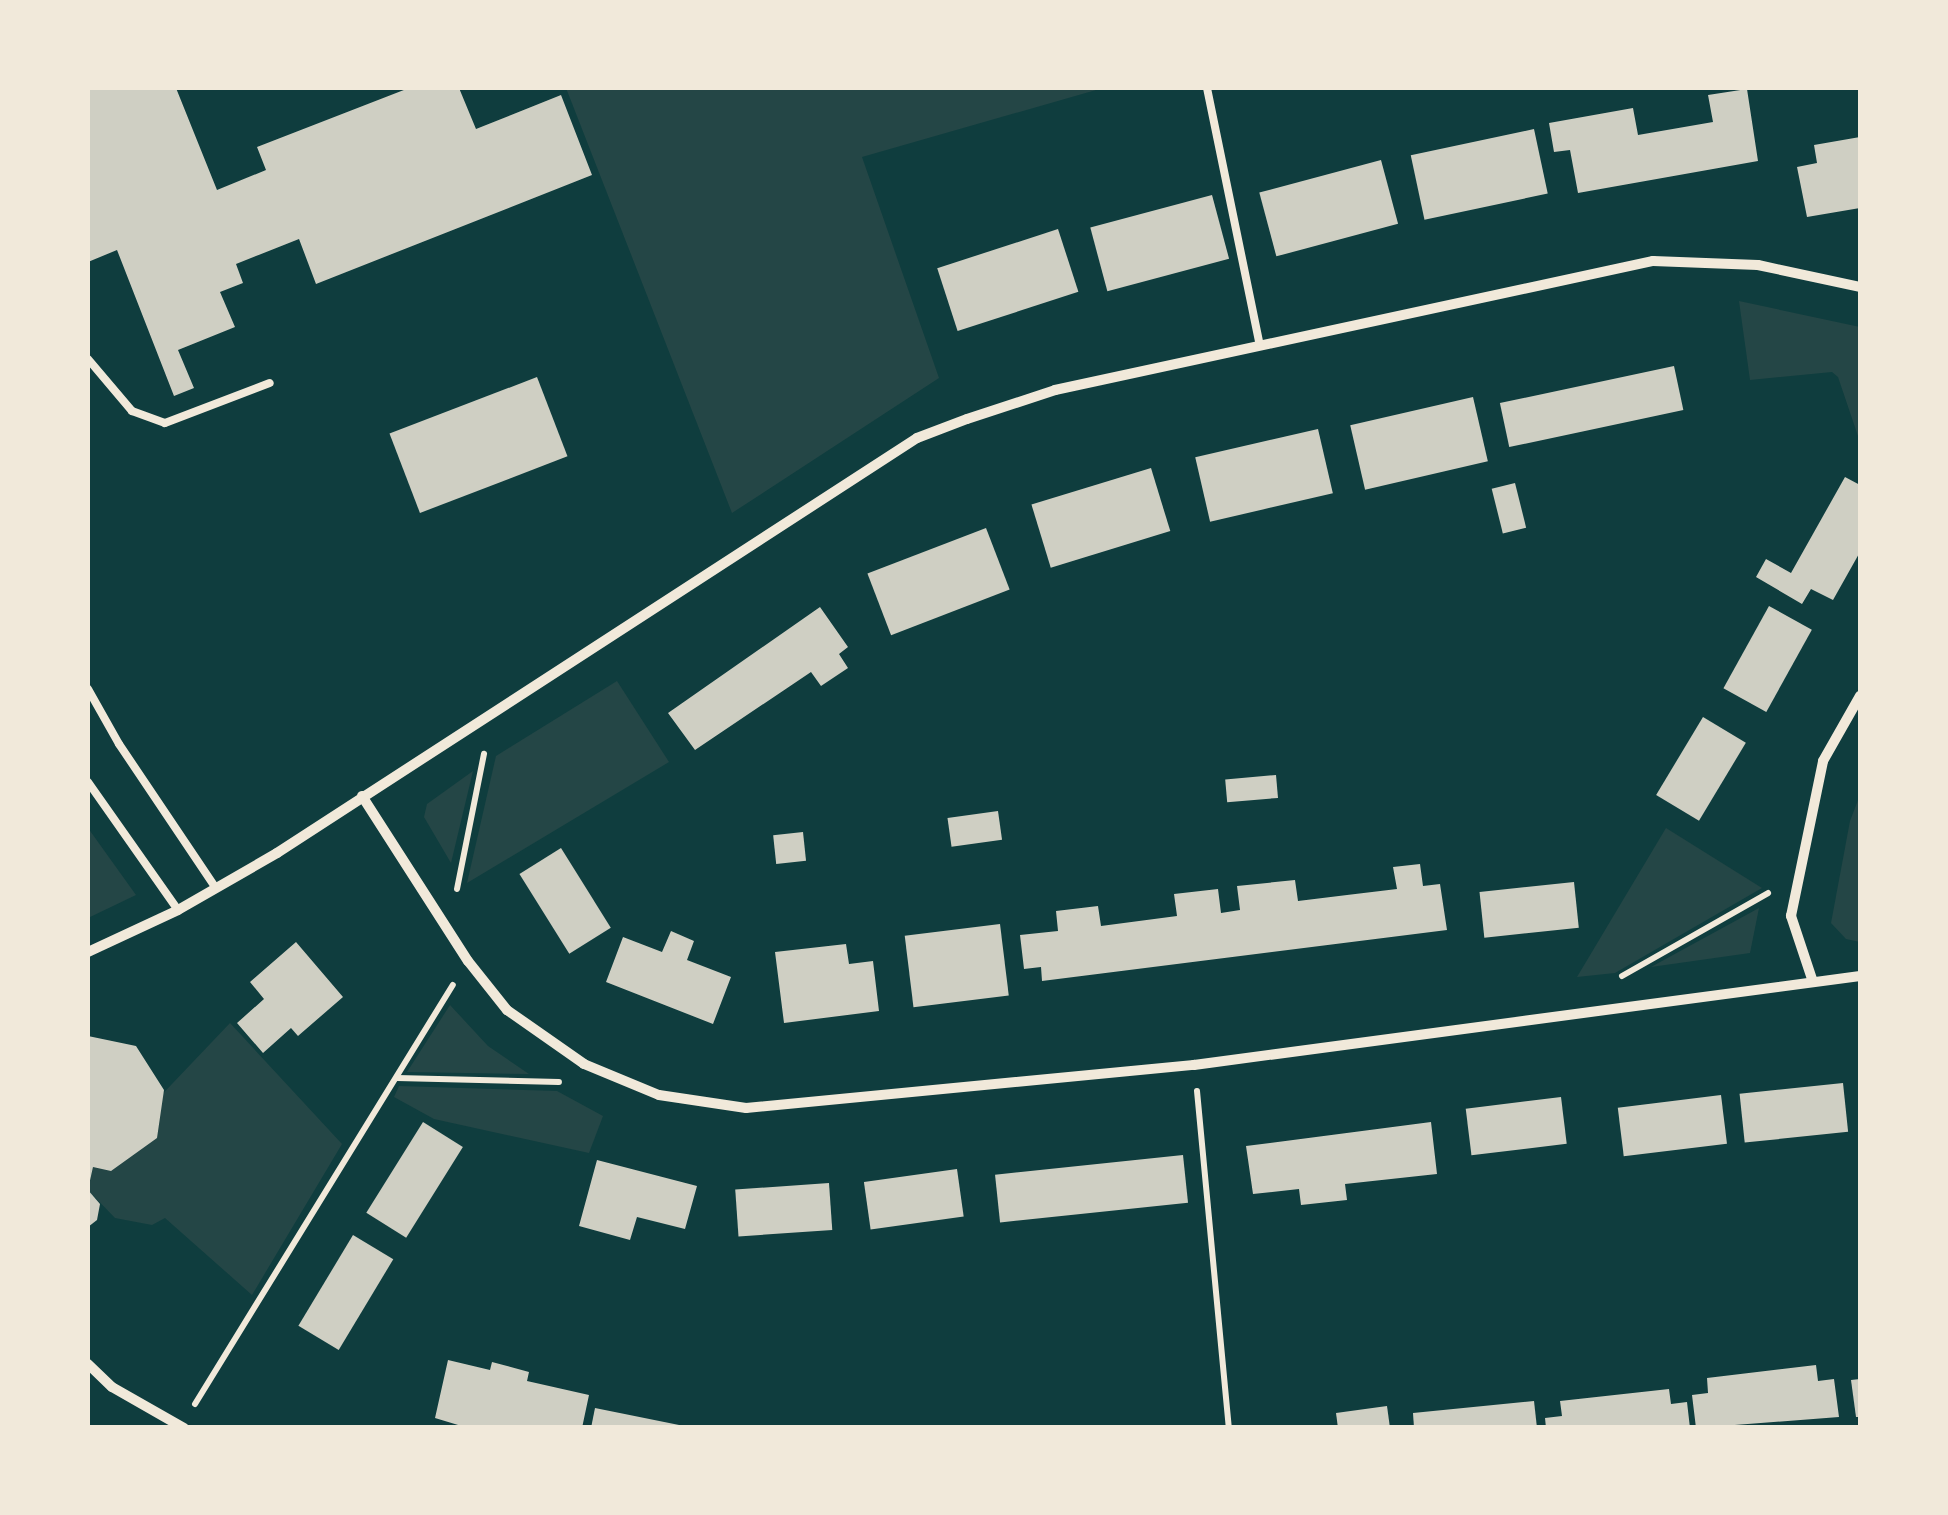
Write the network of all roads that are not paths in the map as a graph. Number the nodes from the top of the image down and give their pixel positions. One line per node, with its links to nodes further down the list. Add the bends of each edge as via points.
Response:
1 (1207, 88): 3 (lane)
2 (1860, 287): 3 (street, via 1758,265 1652,261)
3 (1260, 346): 9 (street, via 1055,390 917,438)
4 (88, 358): 5 (lane, via 132,411 164,423)
5 (270, 382)
6 (88, 689): 10 (lane)
7 (1860, 696): 14 (street, via 1823,761 1791,916)
8 (88, 782): 11 (lane)
9 (362, 796): 10 (street); 14 (street, via 448,932 507,1010 584,1064 659,1095 746,1108 1194,1065)
10 (216, 887): 11 (street)
11 (178, 910): 12 (street)
12 (88, 952)
13 (1860, 976): 14 (street)
14 (1813, 982)
15 (88, 1364): 16 (street)
16 (182, 1427)

